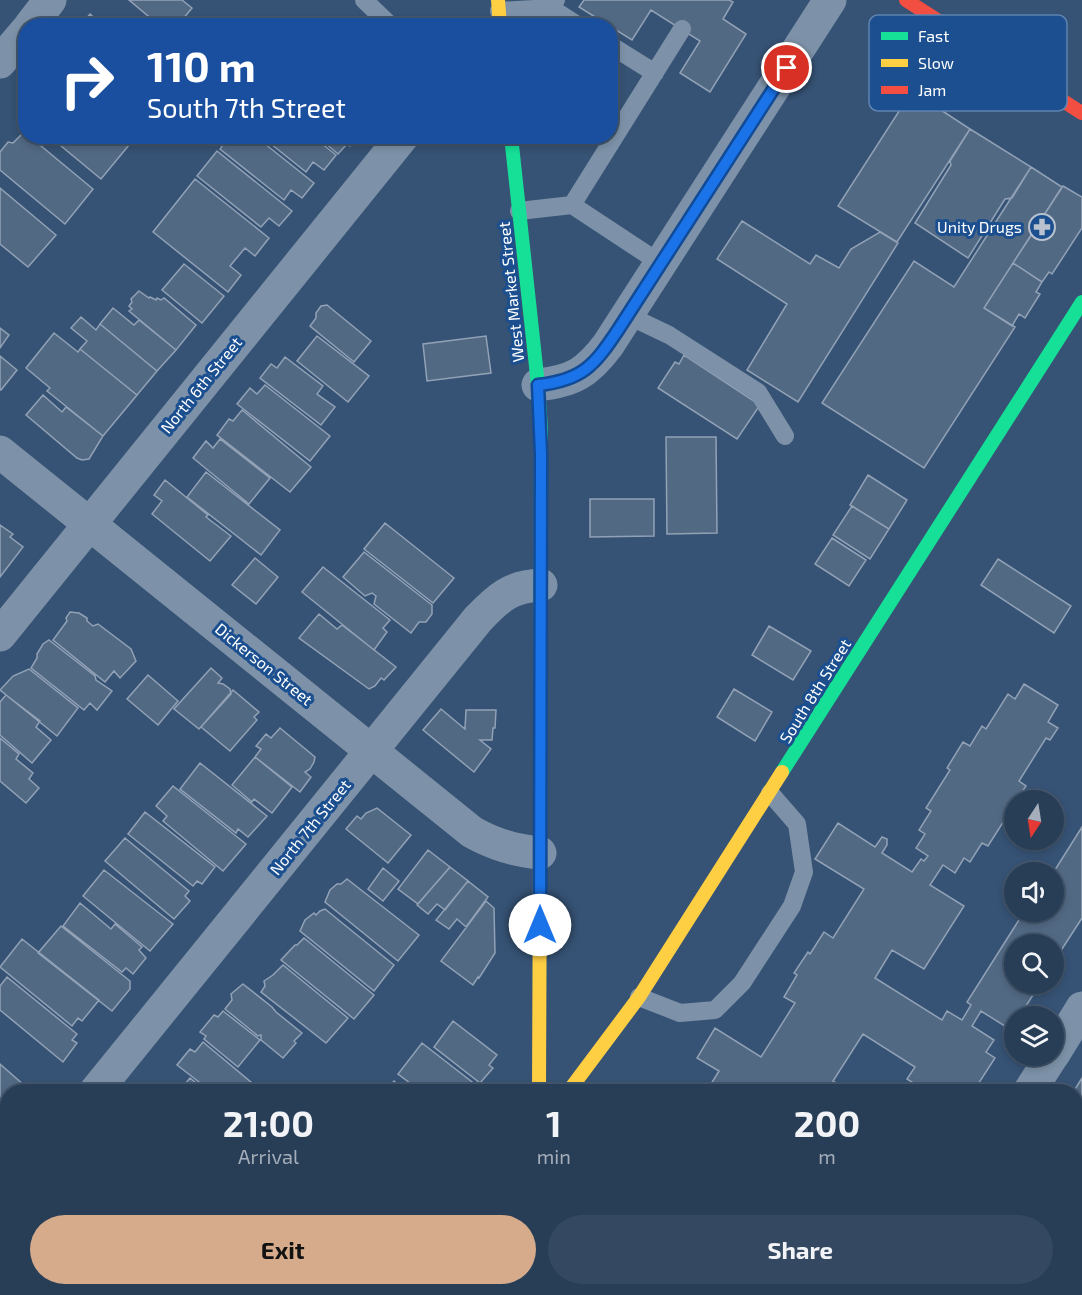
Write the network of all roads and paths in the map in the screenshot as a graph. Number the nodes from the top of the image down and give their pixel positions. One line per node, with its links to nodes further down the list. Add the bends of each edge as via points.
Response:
1 (50, 0): 8 (street)
2 (364, 0): 9 (lane)
3 (830, 0): 24 (street)
4 (906, 0): 7 (main road)
5 (554, 4): 6 (lane); 10 (lane)
6 (499, 12)
7 (929, 15)
8 (36, 18)
9 (383, 18)
10 (570, 18)
11 (682, 29): 15 (lane)
12 (18, 41): 14 (street)
13 (618, 50): 15 (lane)
14 (0, 62)
15 (655, 72): 18 (lane)
16 (1067, 103): 17 (main road)
17 (1082, 113)
18 (618, 132)
19 (398, 144): 30 (street, North 6th Street)
20 (512, 144): 23 (main road, West Market Street)
21 (610, 144): 22 (lane)
22 (572, 206): 23 (lane); 24 (lane)
23 (519, 211): 27 (main road, West Market Street)
24 (660, 263): 26 (street)
25 (1082, 302): 34 (main road, South 8th Street)
26 (627, 315): 27 (street, via 599,357 577,376); 28 (lane, via 669,335 758,392)
27 (538, 385): 31 (main road, West Market Street)
28 (785, 436)
29 (0, 452): 30 (street, Dickerson Street)
30 (89, 524): 32 (street, North 6th Street); 33 (street, Dickerson Street)
31 (541, 585): 33 (street, North 7th Street, via 516,589 490,606); 35 (main road, West Market Street)
32 (0, 635)
33 (372, 751): 35 (street, Dickerson Street, via 472,832 496,844); 40 (street, North 7th Street)
34 (770, 793): 36 (main road, South 8th Street); 36 (lane, via 797,824 804,872 792,906 742,983 715,1010 680,1013)
35 (540, 853): 41 (main road, West Market Street)
36 (639, 997): 42 (main road, South 8th Street)
37 (1082, 1008): 38 (street)
38 (1064, 1037)
39 (1046, 1066): 43 (street)
40 (101, 1084)
41 (539, 1084)
42 (574, 1084)
43 (1034, 1084)

